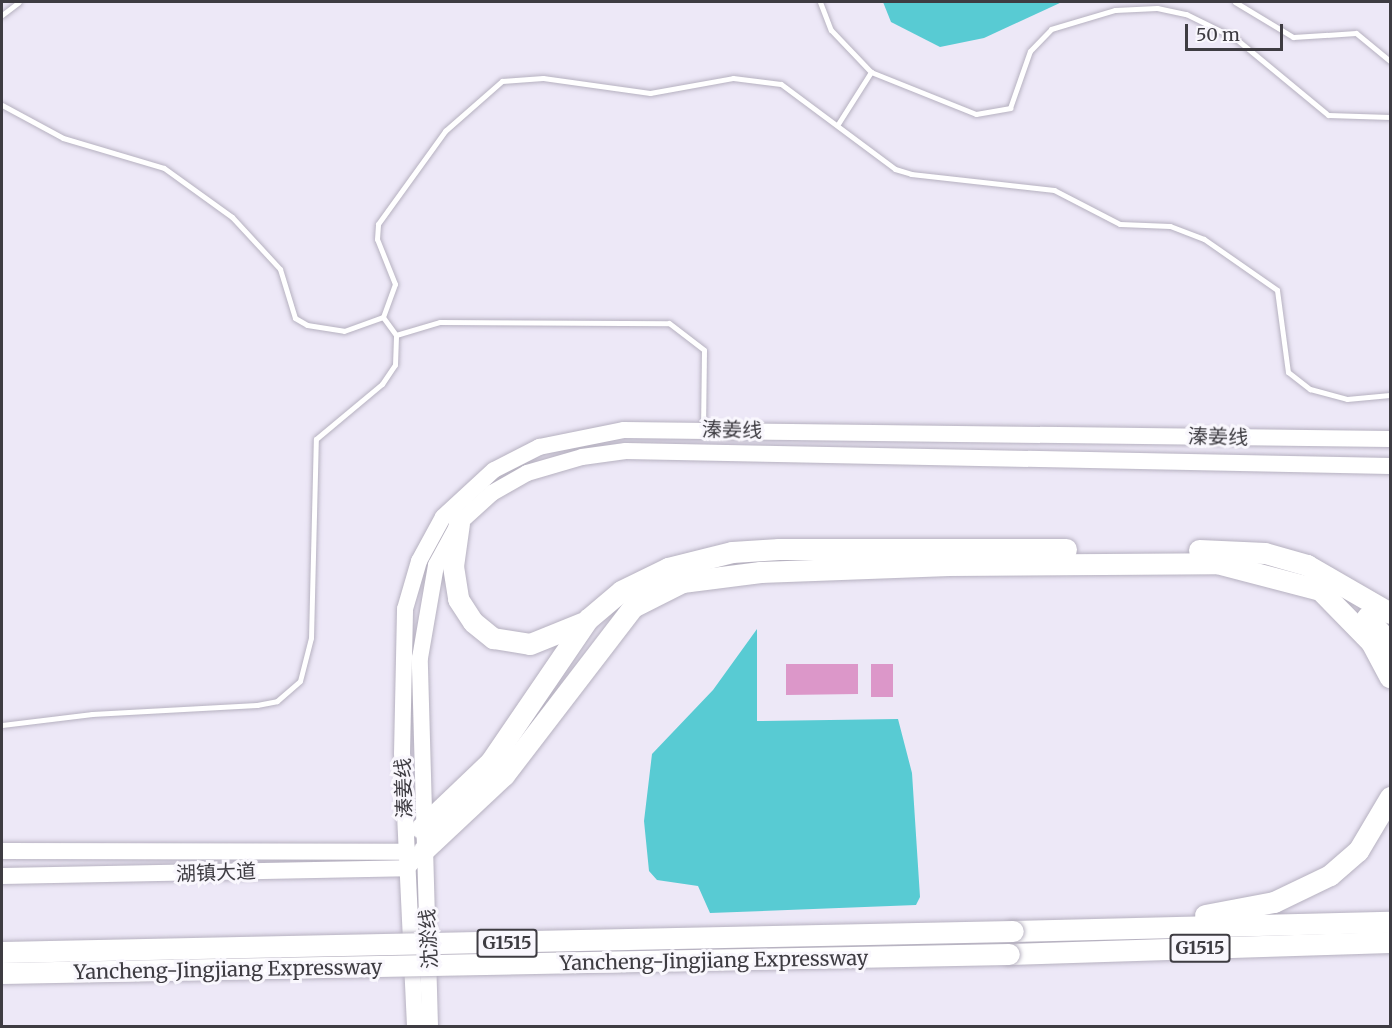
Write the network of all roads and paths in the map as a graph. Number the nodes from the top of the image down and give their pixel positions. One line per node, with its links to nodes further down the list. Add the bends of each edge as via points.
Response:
1 (20, 2): 5 (lane)
2 (820, 2): 7 (lane, via 831,30)
3 (1235, 2): 6 (lane, via 1293,37 1356,33)
4 (1157, 5): 7 (lane, via 1115,10 1051,29 1030,51 1016,98 1000,113 976,114); 9 (lane, via 1186,14 1235,38 1328,115)
5 (2, 15)
6 (1390, 61)
7 (872, 72): 10 (lane)
8 (2, 105): 11 (lane, via 63,138 164,168 232,217 280,269 295,318 307,325 344,331)
9 (1390, 117)
10 (838, 124): 11 (lane, via 781,84 756,78 650,93 543,78 502,81 445,131 378,224 381,249 392,268 393,297); 13 (lane, via 911,174 1053,190 1120,224 1170,226 1204,238 1277,290 1288,372 1310,389 1347,399)
11 (383, 317): 12 (lane)
12 (396, 335): 14 (lane, via 440,322 669,323 704,350); 25 (lane, via 390,376 316,439 311,638 308,664 290,693 257,705 92,714)
13 (1390, 395)
14 (703, 429): 15 (main road, 溱姜线); 29 (main road, 溱姜线, via 624,430 539,447 476,483 443,517 419,561 405,609)
15 (1390, 439)
16 (1390, 466): 17 (main road, 溱姜线, via 626,451 527,473 492,493)
17 (459, 523): 21 (highway, via 453,566 458,599 473,622 493,638 530,644 561,636); 27 (main road, 溱姜线, via 436,565 420,658)
18 (1351, 587): 20 (highway); 21 (highway, via 1286,559 1220,549 779,549 732,552 668,568 621,591); 22 (highway)
19 (1320, 590): 23 (highway, via 1360,611); 24 (highway, via 1371,642); 29 (highway, via 1253,569 1177,561 760,572 682,582 633,607 573,678 504,775)
20 (1390, 613)
21 (588, 620): 27 (highway, via 490,761)
22 (1390, 628)
23 (1390, 643)
24 (1390, 677)
25 (2, 725)
26 (1390, 797): 32 (highway, via 1358,851 1305,890 1213,915)
27 (421, 828): 29 (main road, 溱姜线)
28 (2, 851): 29 (main road, 湖镇大道)
29 (412, 857): 30 (main road, 湖镇大道); 38 (main road, 沈淤线); 39 (main road, 沈淤线)
30 (2, 876)
31 (1390, 922): 32 (highway, Yancheng-Jingjiang Expressway / G1515)
32 (1100, 928): 36 (highway, Yancheng-Jingjiang Expressway / G1515, bridge)
33 (1390, 942): 34 (highway, Yancheng-Jingjiang Expressway / G1515)
34 (1366, 943): 35 (highway); 37 (highway, Yancheng-Jingjiang Expressway / G1515, bridge, via 1009,954)
35 (1390, 948)
36 (2, 952)
37 (2, 973)
38 (415, 1026)
39 (430, 1026)

